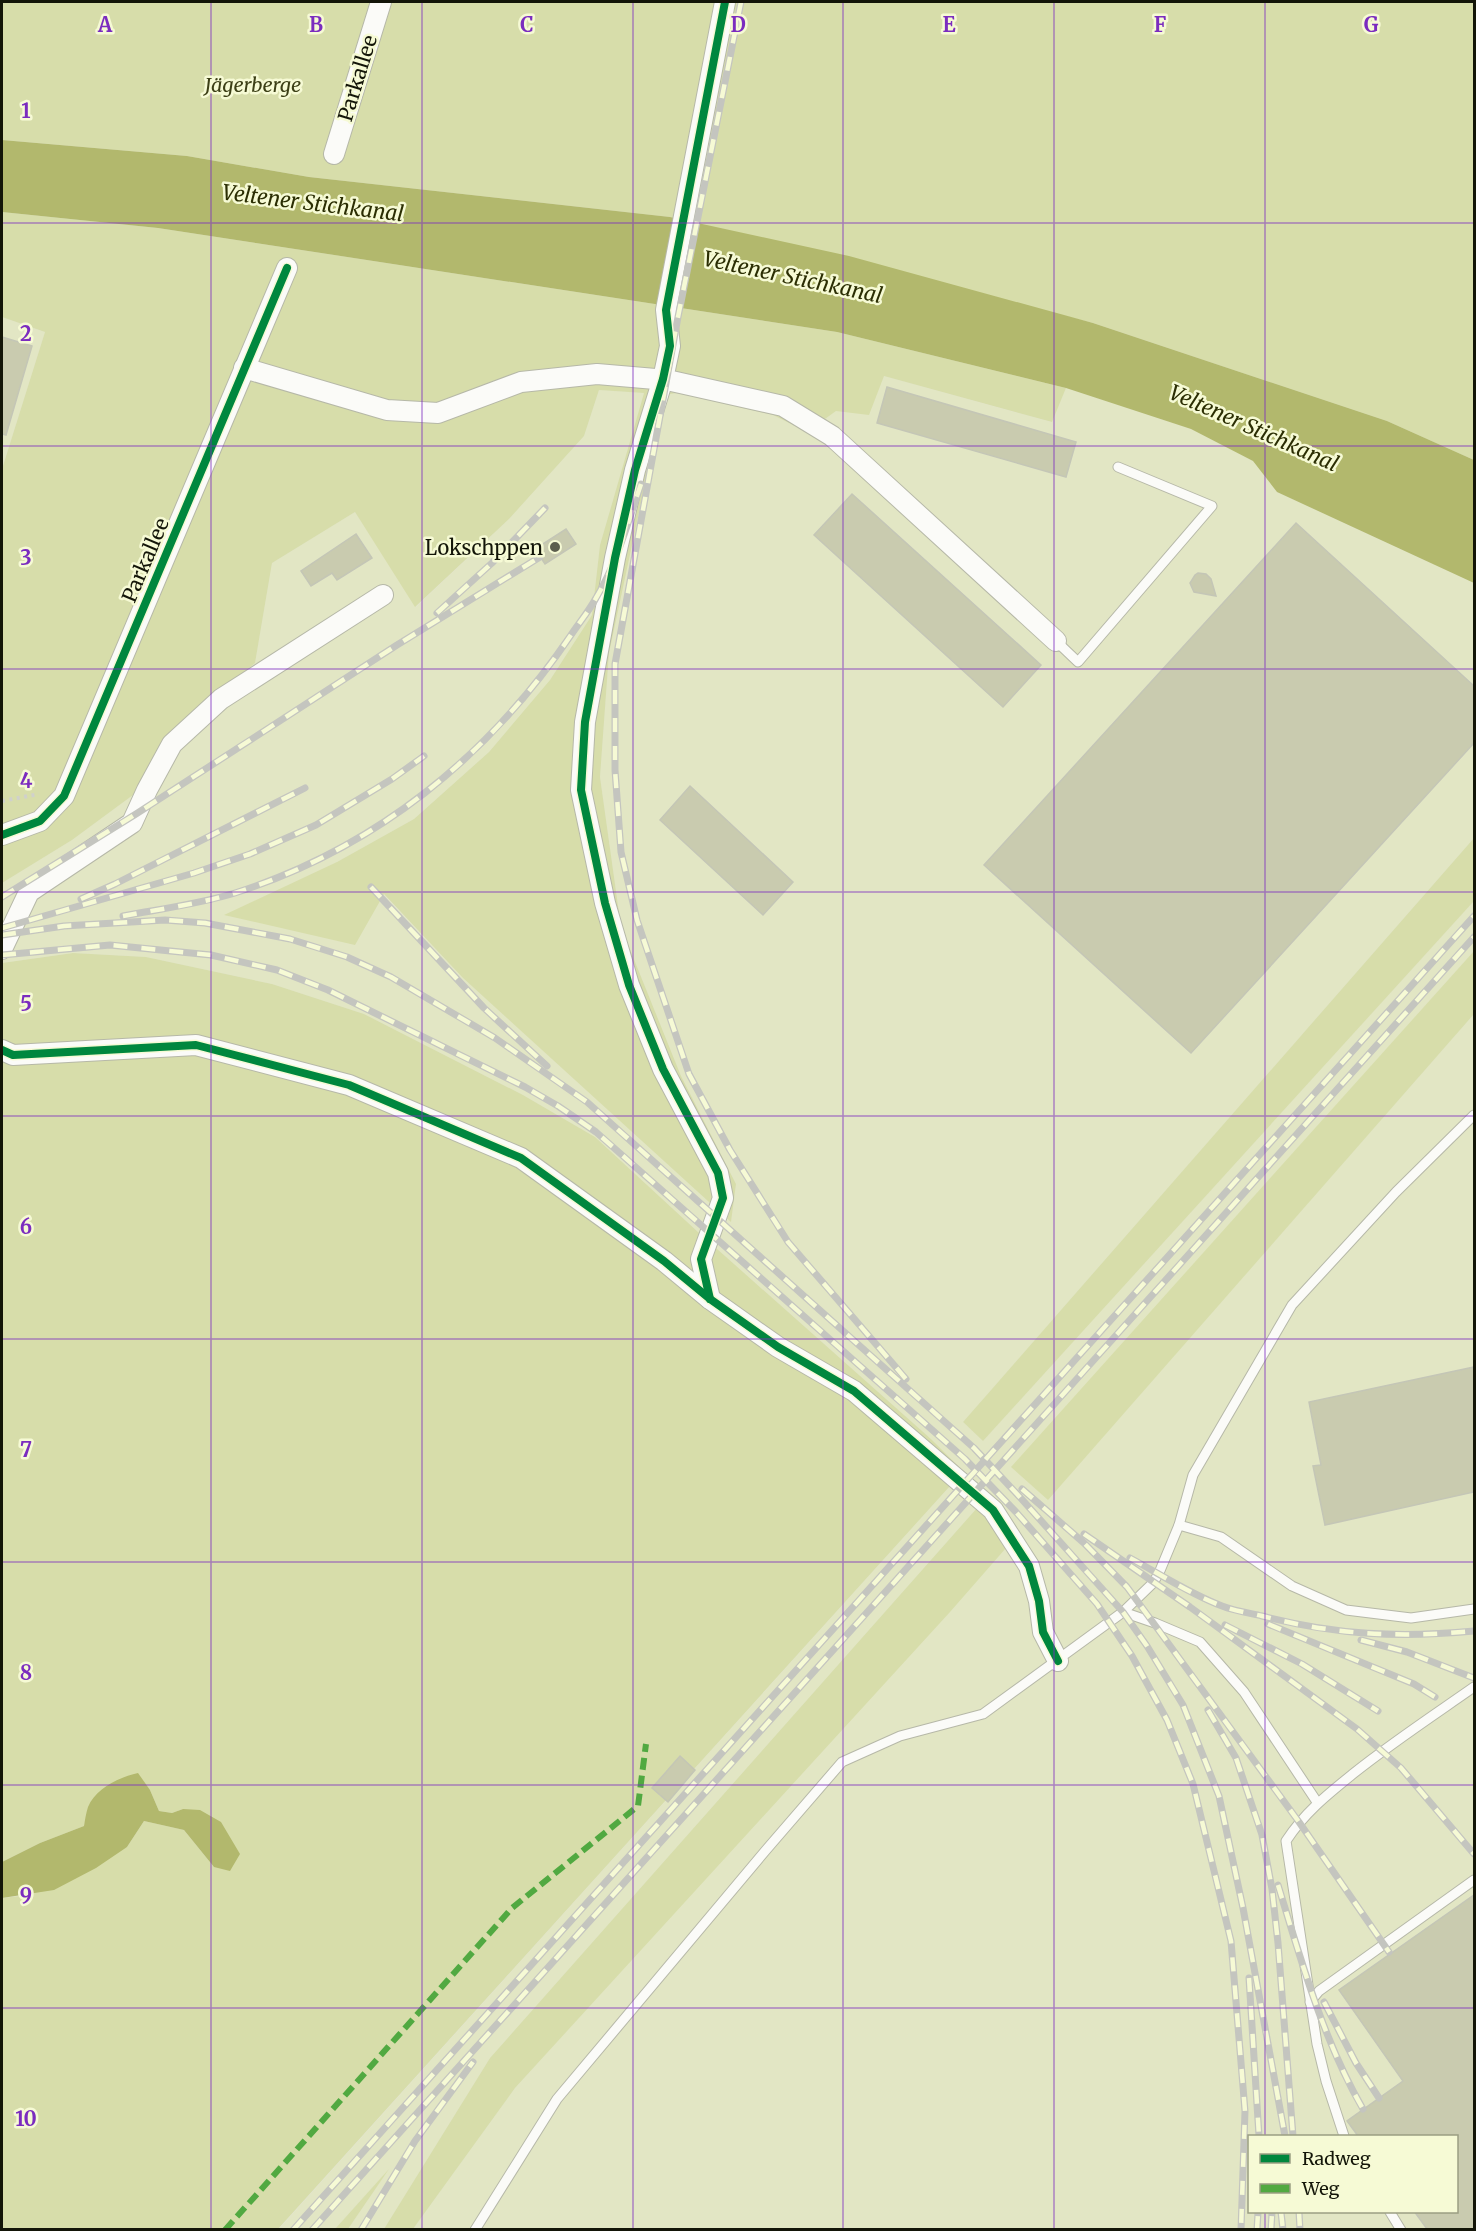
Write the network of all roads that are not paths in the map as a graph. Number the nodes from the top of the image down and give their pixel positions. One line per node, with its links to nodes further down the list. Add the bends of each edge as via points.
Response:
1 (381, 2): 3 (street, Parkallee)
2 (725, 2): 6 (street, via 666,309 670,346)
3 (334, 154)
4 (287, 268): 5 (street, Parkallee)
5 (244, 368): 6 (street, via 387,410 438,413 521,382 597,374); 10 (street, Parkallee, via 64,796 40,821)
6 (663, 379): 9 (street, via 783,406 832,436); 14 (street, via 635,470 615,558 585,722 581,790 605,903 629,985 663,1069 718,1173 723,1198 701,1259)
7 (1118, 467): 9 (lane, via 1212,506 1078,662)
8 (383, 596): 11 (street, via 221,699 172,744 132,823 29,892)
9 (1056, 641)
10 (2, 835)
11 (2, 949)
12 (2, 1050): 14 (street, via 13,1055 196,1045 349,1085 520,1158 664,1261)
13 (1474, 1115): 15 (lane, via 1396,1192 1292,1305 1193,1475)
14 (710, 1299): 18 (street, via 778,1347 854,1391 993,1510 1029,1566 1043,1632)
15 (1179, 1525): 16 (lane, via 1221,1537 1292,1586 1346,1610 1411,1618); 17 (lane, via 1153,1583)
16 (1474, 1610)
17 (1123, 1612): 18 (lane); 20 (lane, via 1200,1642 1244,1692)
18 (1058, 1661): 25 (lane, via 983,1714 900,1736 843,1762 557,2099)
19 (1474, 1687): 20 (lane)
20 (1317, 1802): 22 (lane, via 1286,1840)
21 (1474, 1880): 22 (lane, via 1319,1991)
22 (1310, 2002): 23 (lane, via 1326,2081)
23 (1344, 2135)
24 (1391, 2213): 26 (lane)
25 (475, 2229)
26 (1401, 2229)

